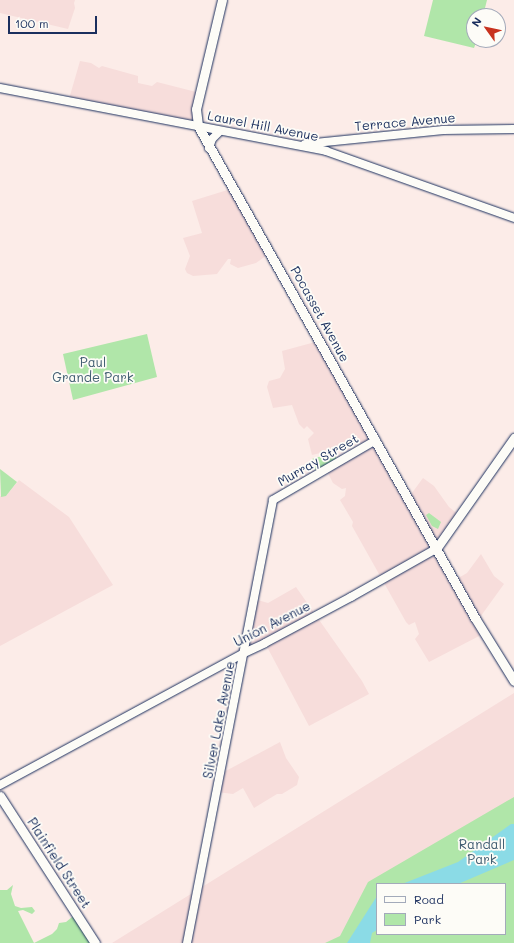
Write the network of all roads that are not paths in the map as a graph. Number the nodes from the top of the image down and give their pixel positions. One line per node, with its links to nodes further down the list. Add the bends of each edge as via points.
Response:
1 (222, 0): 3 (main road, Pocasset Avenue, via 196,109)
2 (0, 88): 3 (street, Laurel Hill Avenue)
3 (198, 126): 5 (street, Laurel Hill Avenue); 7 (main road, Pocasset Avenue)
4 (514, 129): 6 (street, Terrace Avenue, via 436,131)
5 (220, 130): 6 (street, Laurel Hill Avenue); 7 (street)
6 (298, 144): 8 (street, Laurel Hill Avenue, via 326,151)
7 (209, 148): 10 (main road, Pocasset Avenue)
8 (514, 218)
9 (514, 438): 12 (main road, Union Avenue)
10 (376, 440): 11 (street, Murray Street); 12 (main road, Pocasset Avenue)
11 (273, 500): 13 (street, Silver Lake Avenue)
12 (436, 549): 13 (street, Union Avenue, via 265,644); 14 (main road, Pocasset Avenue)
13 (244, 652): 15 (street, Union Avenue); 18 (street, Silver Lake Avenue)
14 (514, 681)
15 (0, 785)
16 (0, 796): 17 (main road, Plainfield Street)
17 (95, 943)
18 (187, 943)

